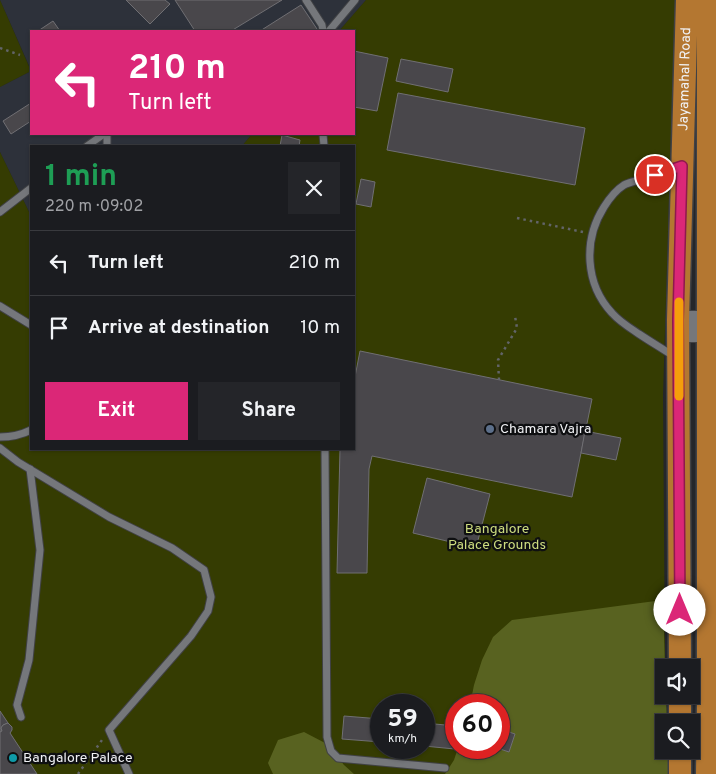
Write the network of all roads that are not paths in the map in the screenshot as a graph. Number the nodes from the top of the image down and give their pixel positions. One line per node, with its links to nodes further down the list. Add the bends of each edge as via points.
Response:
1 (306, 0): 5 (lane)
2 (355, 0): 6 (lane)
3 (687, 0): 10 (main road, Jayamahal Road)
4 (708, 0): 7 (main road, Jayamahal Road)
5 (323, 30)
6 (330, 30)
7 (712, 52): 16 (main road, Jayamahal Road)
8 (104, 135): 9 (lane)
9 (88, 145)
10 (682, 166): 15 (main road, Jayamahal Road); 17 (lane, via 625,185 614,193 599,214 589,252 592,278 611,313)
11 (30, 189): 12 (lane)
12 (0, 212)
13 (0, 306): 14 (lane)
14 (30, 324)
15 (678, 327): 16 (street); 17 (main road, Jayamahal Road)
16 (712, 327): 25 (main road, Jayamahal Road)
17 (679, 359): 23 (main road, Jayamahal Road)
18 (30, 430): 19 (lane)
19 (0, 437)
20 (0, 448): 22 (lane)
21 (325, 450): 28 (lane, via 327,737 331,751 338,758)
22 (30, 469): 26 (lane, via 40,550 29,660 17,705); 29 (lane, via 109,517 172,548 204,570 211,597 208,610 191,636 109,730)
23 (680, 659)
24 (700, 703): 25 (street)
25 (712, 707): 31 (main road, Jayamahal Road)
26 (21, 717)
27 (680, 759): 30 (main road)
28 (445, 768)
29 (129, 774)
30 (680, 774)
31 (707, 774)

